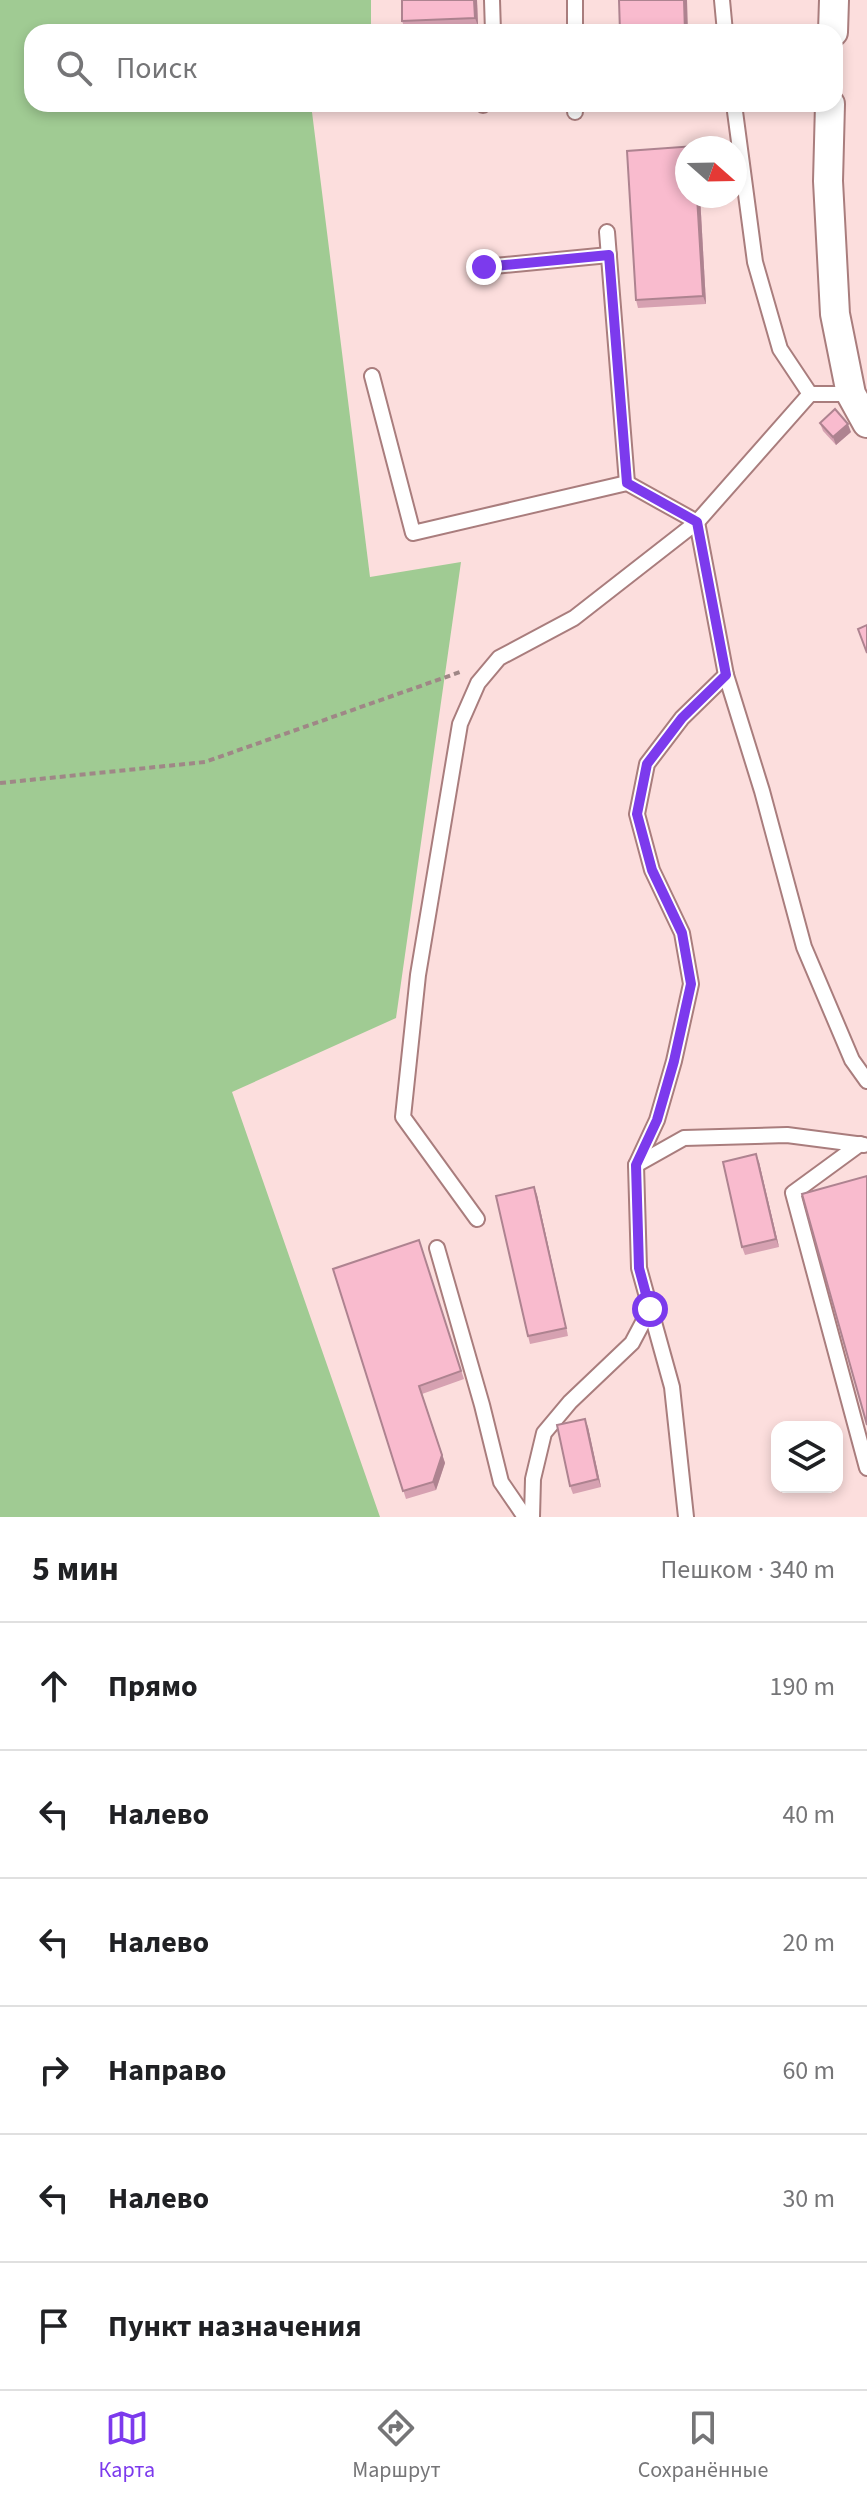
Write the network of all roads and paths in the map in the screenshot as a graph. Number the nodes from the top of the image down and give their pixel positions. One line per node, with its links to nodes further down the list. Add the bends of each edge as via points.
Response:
1 (492, 0): 5 (lane)
2 (575, 0): 6 (lane)
3 (722, 0): 7 (lane)
4 (834, 0): 8 (street)
5 (493, 24)
6 (575, 24)
7 (724, 24)
8 (833, 24)
9 (735, 112): 15 (lane, via 755,262 780,349)
10 (830, 112): 16 (street, via 835,314)
11 (607, 232): 12 (lane)
12 (609, 255): 13 (lane); 18 (lane)
13 (484, 267)
14 (372, 376): 18 (lane, via 413,533)
15 (810, 394): 16 (lane); 19 (lane)
16 (851, 394): 17 (street)
17 (867, 423)
18 (627, 483): 19 (lane)
19 (697, 522): 20 (lane, via 574,618); 21 (lane)
20 (499, 658): 22 (path, via 205,762); 26 (lane, via 478,683 460,724 418,975 403,1117)
21 (726, 675): 23 (lane, via 804,947 852,1060); 25 (lane, via 682,718 647,764 637,814 652,870 682,933 691,984 657,1120)
22 (0, 783)
23 (867, 1081)
24 (864, 1145): 25 (lane, via 787,1135 684,1138); 29 (lane, via 793,1193)
25 (636, 1165): 28 (lane, via 639,1268)
26 (477, 1219)
27 (437, 1248): 30 (lane, via 501,1482)
28 (650, 1309): 31 (lane, via 632,1343 544,1433 533,1479); 32 (lane, via 672,1387)
29 (867, 1468)
30 (525, 1517)
31 (532, 1517)
32 (686, 1517)

